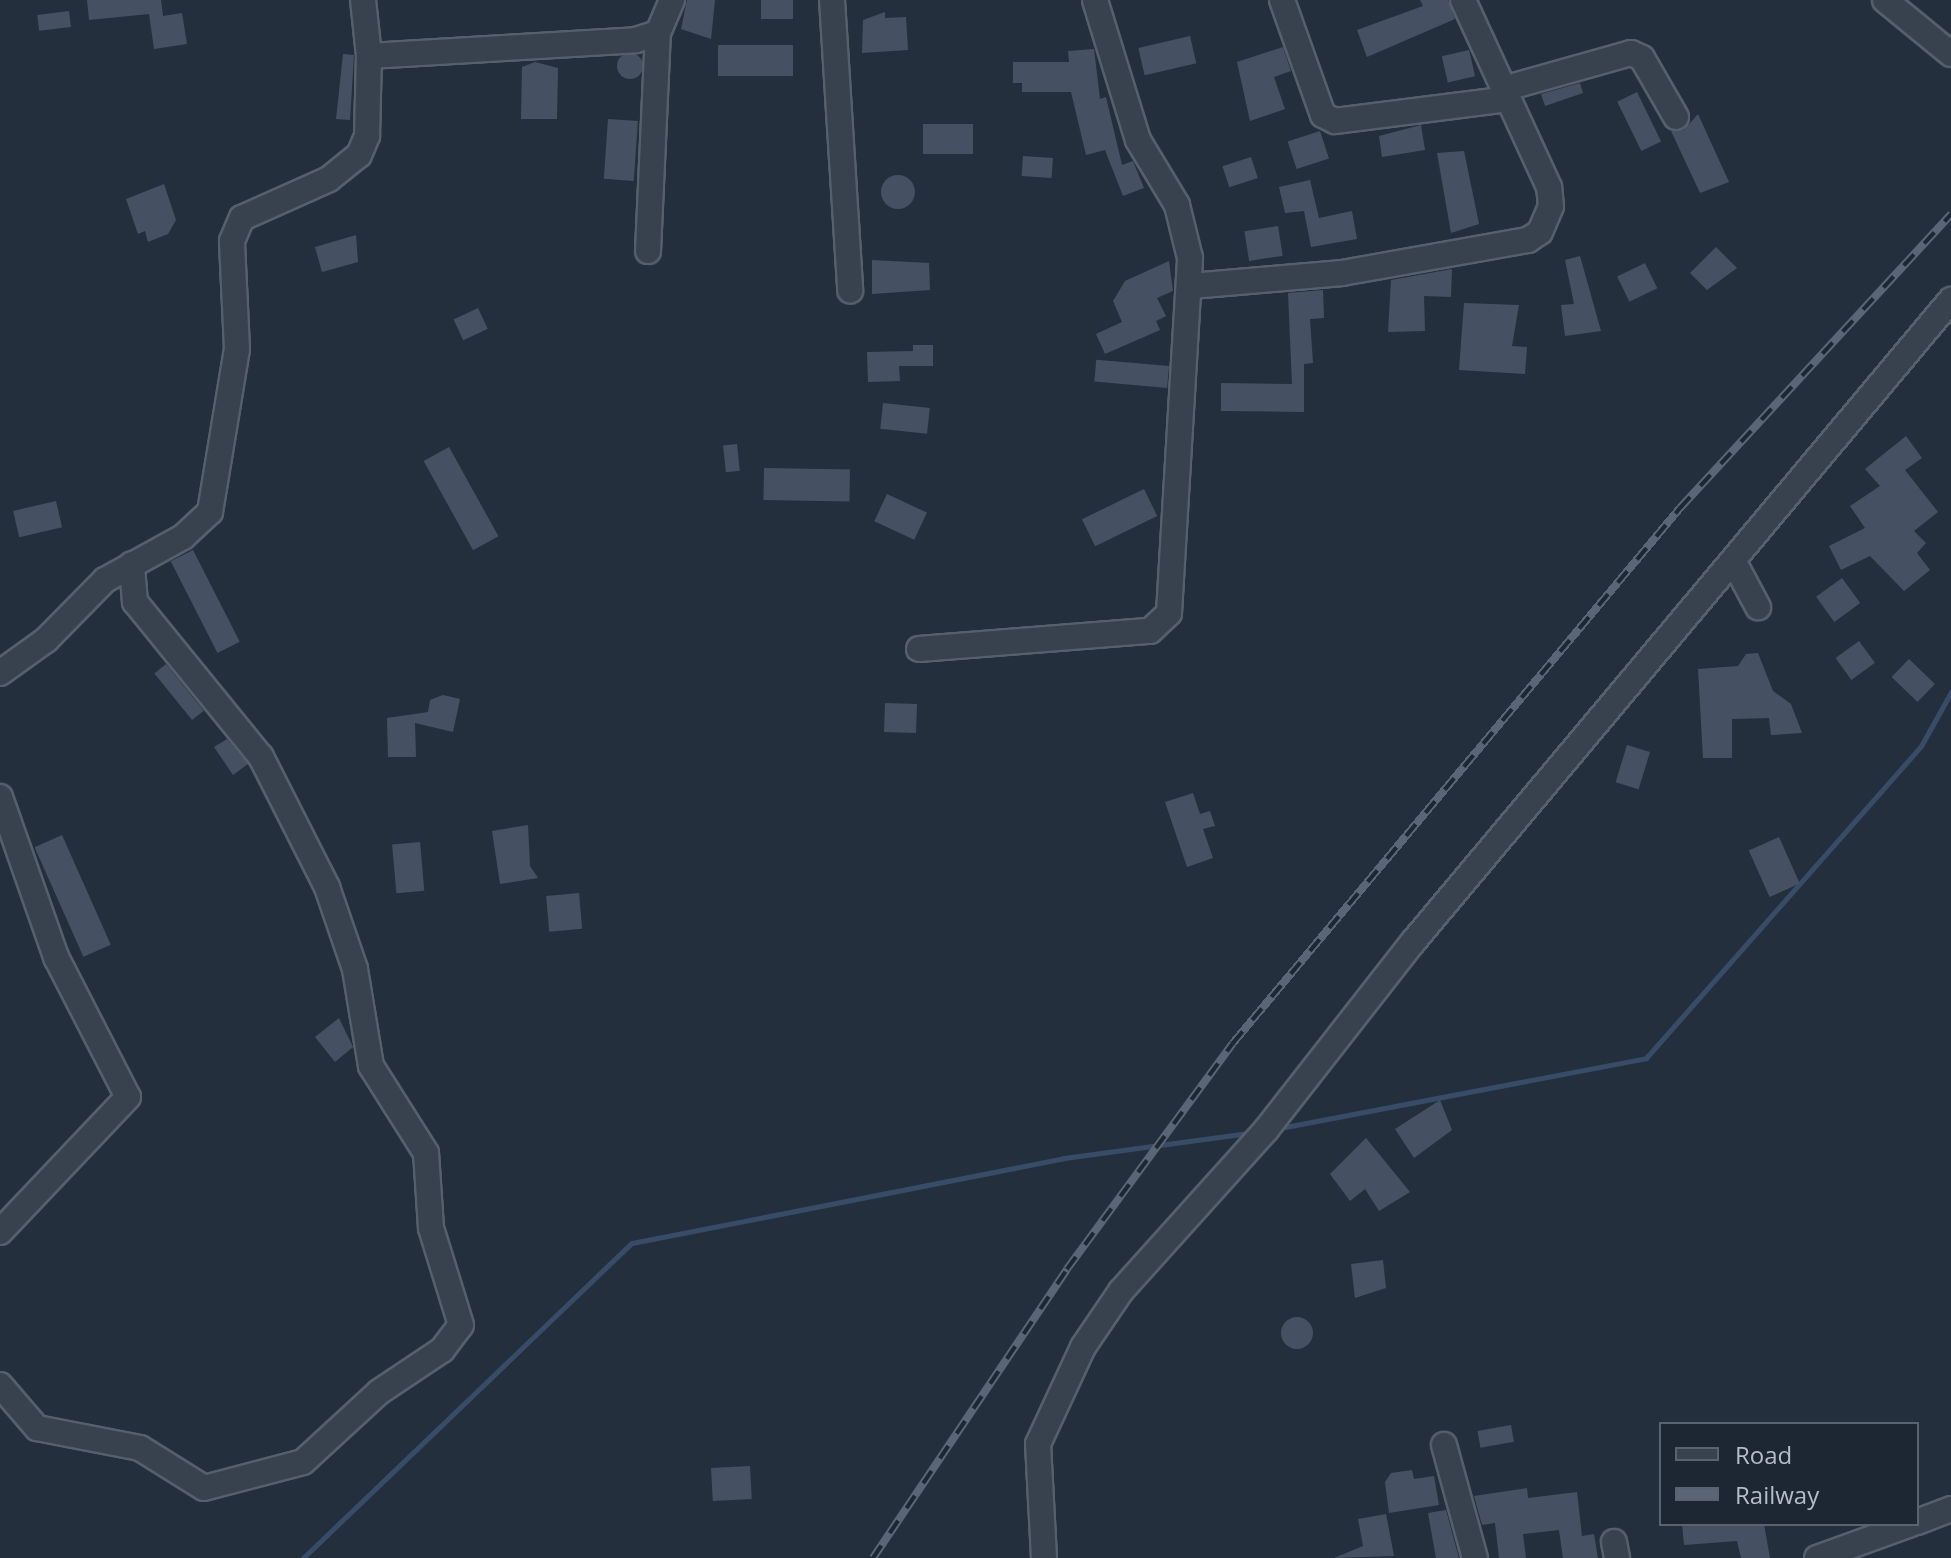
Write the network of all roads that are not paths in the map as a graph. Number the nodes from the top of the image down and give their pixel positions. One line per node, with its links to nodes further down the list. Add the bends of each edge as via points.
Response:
1 (363, 0): 10 (street)
2 (672, 0): 8 (street)
3 (832, 0): 15 (street)
4 (1095, 0): 14 (street, via 1138,140 1165,179 1187,233)
5 (1282, 0): 11 (street, via 1323,115 1335,121)
6 (1463, 0): 11 (street)
7 (1885, 0): 9 (street)
8 (658, 33): 10 (street); 13 (street)
9 (1951, 54)
10 (369, 56): 17 (street, via 367,136 359,155 329,179 242,218 232,241 237,349 210,512 183,537)
11 (1506, 94): 12 (street, via 1631,53 1642,58); 14 (street, via 1549,187 1547,222 1528,240 1342,273)
12 (1676, 117)
13 (648, 251)
14 (1191, 286): 20 (street, via 1173,455 1173,594 1161,624)
15 (850, 290)
16 (1951, 300): 18 (street)
17 (132, 564): 21 (street); 24 (street, via 135,602 261,757 327,887 355,969 371,1066 426,1153 431,1228 461,1325 442,1350 379,1392 303,1462 204,1488 140,1448 37,1428)
18 (1735, 564): 19 (street); 29 (street, via 1114,1302 1083,1347 1038,1444)
19 (1758, 607)
20 (919, 649)
21 (0, 673)
22 (0, 797): 23 (street, via 51,946 128,1097)
23 (0, 1232)
24 (0, 1385)
25 (1444, 1445): 30 (street)
26 (1951, 1509): 27 (street)
27 (1919, 1521)
28 (1905, 1526): 31 (street)
29 (1044, 1558)
30 (1475, 1558)
31 (1817, 1558)

